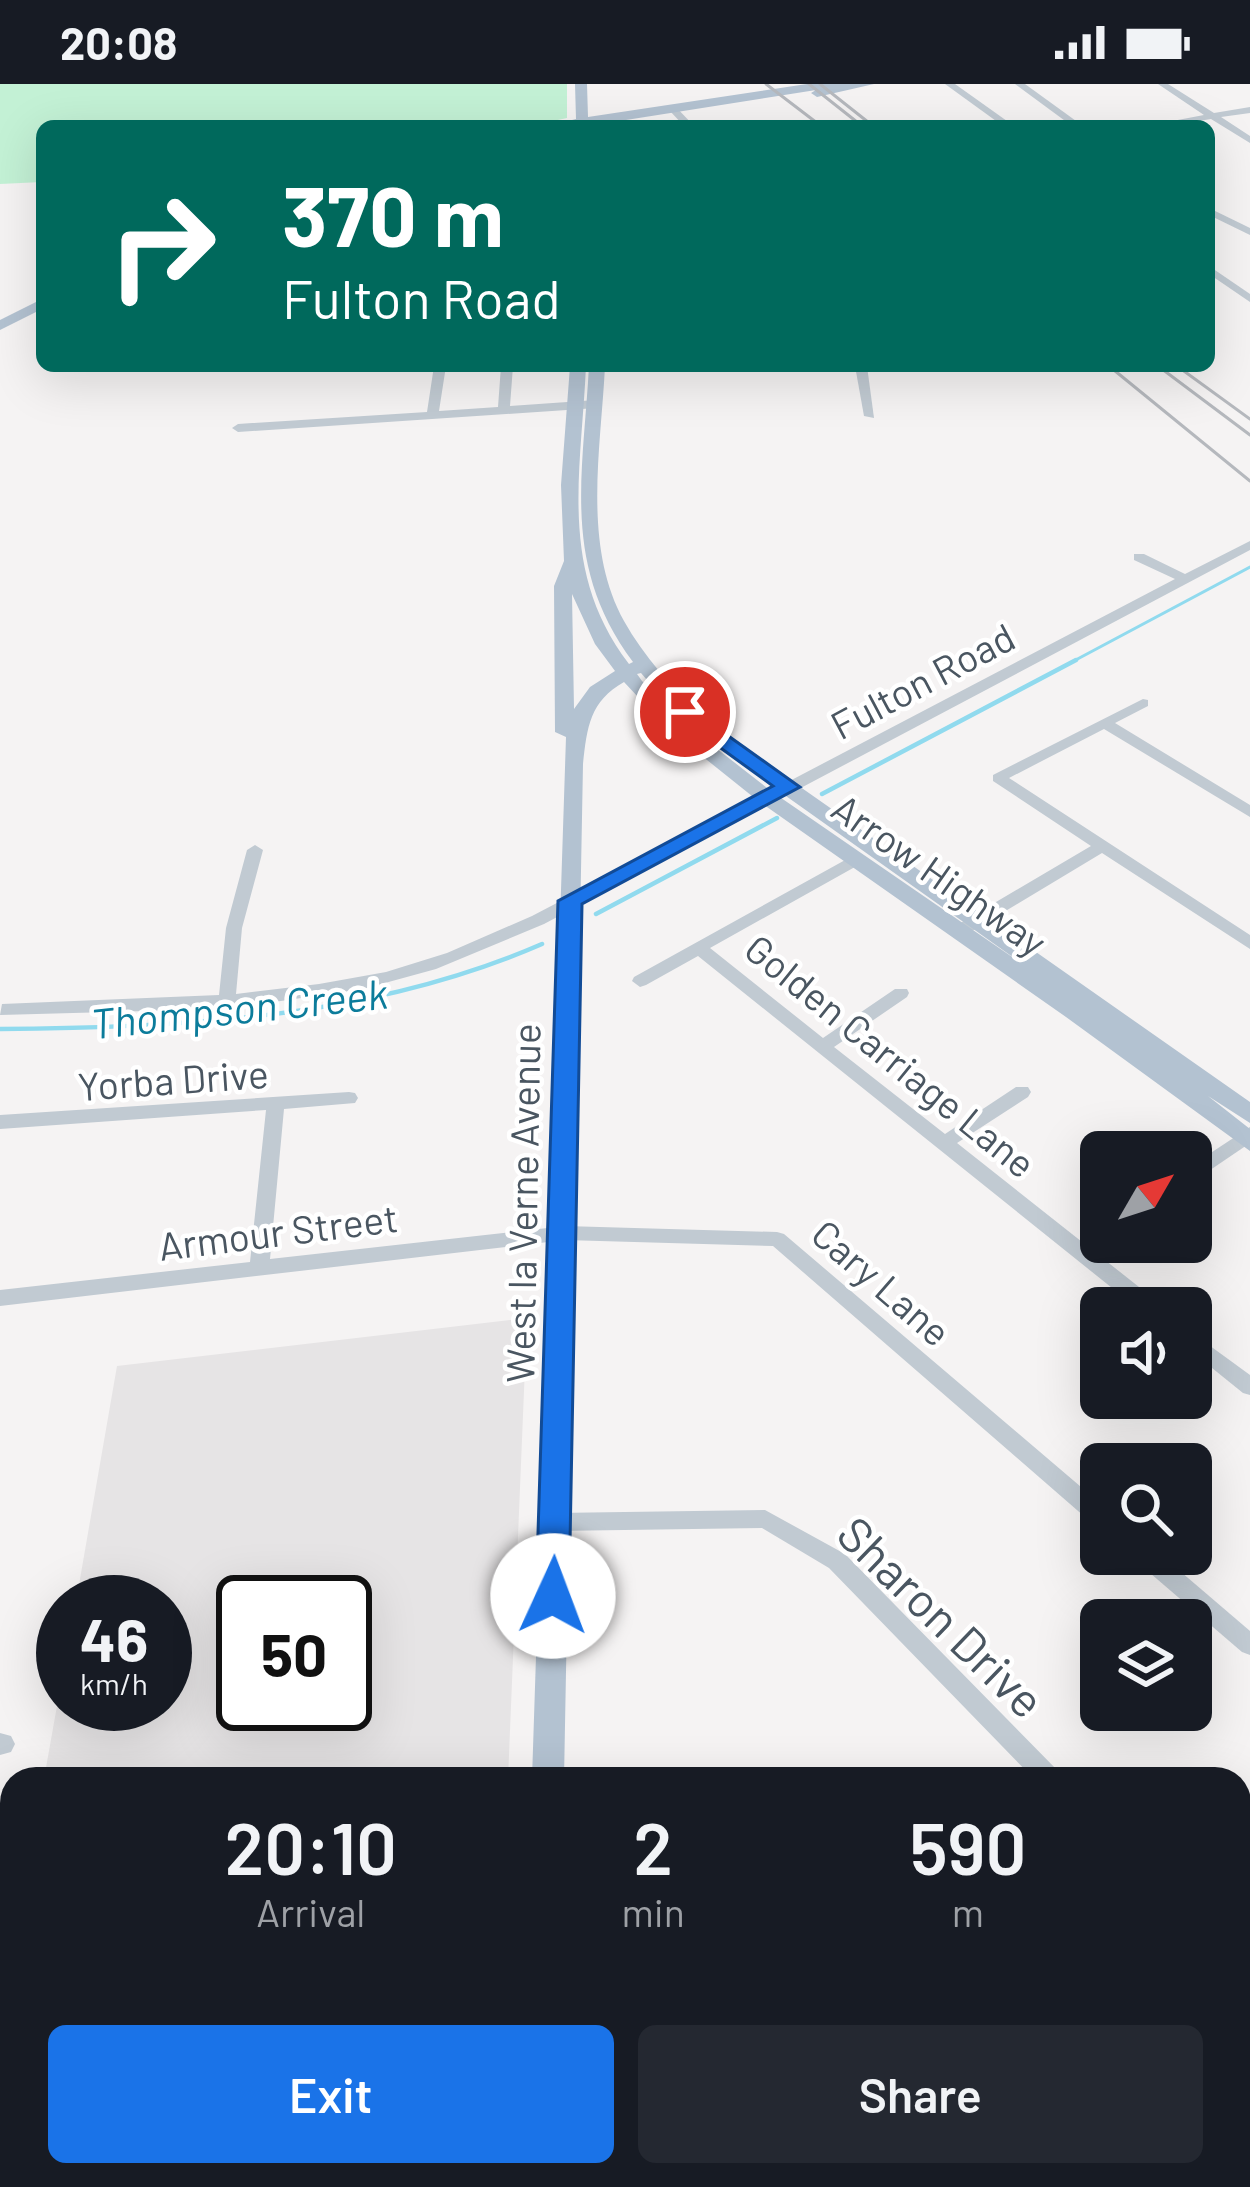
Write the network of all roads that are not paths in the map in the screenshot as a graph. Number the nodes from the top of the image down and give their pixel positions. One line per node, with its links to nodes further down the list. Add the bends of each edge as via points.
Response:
1 (581, 84): 11 (main road)
2 (596, 84): 12 (main road)
3 (830, 84): 9 (main road)
4 (868, 84): 9 (main road)
5 (949, 84): 14 (street)
6 (1019, 84): 15 (street)
7 (1162, 84): 10 (street)
8 (1250, 110): 10 (street)
9 (680, 116): 13 (main road)
10 (1213, 116): 16 (street); 17 (street)
11 (589, 120)
12 (591, 120)
13 (635, 120)
14 (1000, 120)
15 (1070, 120)
16 (1188, 120)
17 (1250, 140)
18 (1215, 214): 19 (street)
19 (1250, 232)
20 (1215, 273): 22 (street)
21 (36, 294): 24 (main road)
22 (1250, 299)
23 (36, 306): 25 (main road)
24 (0, 313)
25 (0, 326)
26 (439, 372): 33 (street)
27 (507, 372): 32 (street)
28 (579, 372): 31 (main road, Arrow Highway)
29 (595, 372): 31 (main road)
30 (863, 372): 34 (street)
31 (586, 404): 32 (street); 38 (main road); 39 (main road, Arrow Highway)
32 (504, 408): 33 (street)
33 (433, 412): 35 (street)
34 (870, 416)
35 (238, 428)
36 (1250, 545): 40 (street, Fulton Road)
37 (1139, 557): 40 (street)
38 (594, 561): 39 (street); 41 (main road)
39 (571, 562): 41 (main road, Arrow Highway, via 590,620); 44 (main road, via 563,586 564,756)
40 (1185, 579): 45 (street, Fulton Road)
41 (634, 668): 44 (main road, West la Verne Avenue, via 595,689 578,712); 45 (main road, Arrow Highway, via 679,728)
42 (1143, 703): 43 (street)
43 (1106, 724): 46 (street); 47 (street, via 998,778)
44 (573, 764): 50 (main road, West la Verne Avenue)
45 (779, 792): 49 (main road, Arrow Highway); 50 (street, Fulton Road); 51 (main road, Arrow Highway)
46 (1250, 812)
47 (1103, 846): 51 (street); 52 (street)
48 (255, 850): 56 (street, via 234,928)
49 (856, 859): 51 (main road, Arrow Highway); 53 (street)
50 (570, 901): 56 (street, Fulton Road, via 477,948 388,977); 66 (main road, West la Verne Avenue)
51 (968, 925): 63 (main road, Arrow Highway)
52 (1250, 943)
53 (699, 948): 54 (street); 58 (street, Golden Carriage Lane)
54 (640, 982)
55 (902, 994): 58 (street)
56 (227, 998): 57 (street, Fulton Road)
57 (2, 1010)
58 (823, 1046): 64 (street, Golden Carriage Lane)
59 (1022, 1092): 64 (street)
60 (349, 1098): 61 (street, Yorba Drive)
61 (275, 1106): 62 (street, Yorba Drive); 69 (street)
62 (0, 1122)
63 (1249, 1132): 65 (street)
64 (944, 1143): 67 (street, Golden Carriage Lane)
65 (1212, 1160)
66 (565, 1233): 69 (street, Armour Street); 74 (street, Cary Lane, via 777,1239); 75 (main road, West la Verne Avenue)
67 (1080, 1252)
68 (1094, 1263): 70 (street, Golden Carriage Lane)
69 (259, 1270): 71 (street, Armour Street)
70 (1125, 1287)
71 (0, 1298)
72 (1212, 1355): 73 (street)
73 (1248, 1381)
74 (1080, 1499)
75 (555, 1522): 78 (main road, West la Verne Avenue); 79 (street, Sharon Drive, via 765,1520 837,1561)
76 (1168, 1575): 77 (street)
77 (1250, 1645)
78 (548, 1767)
79 (1037, 1767)

